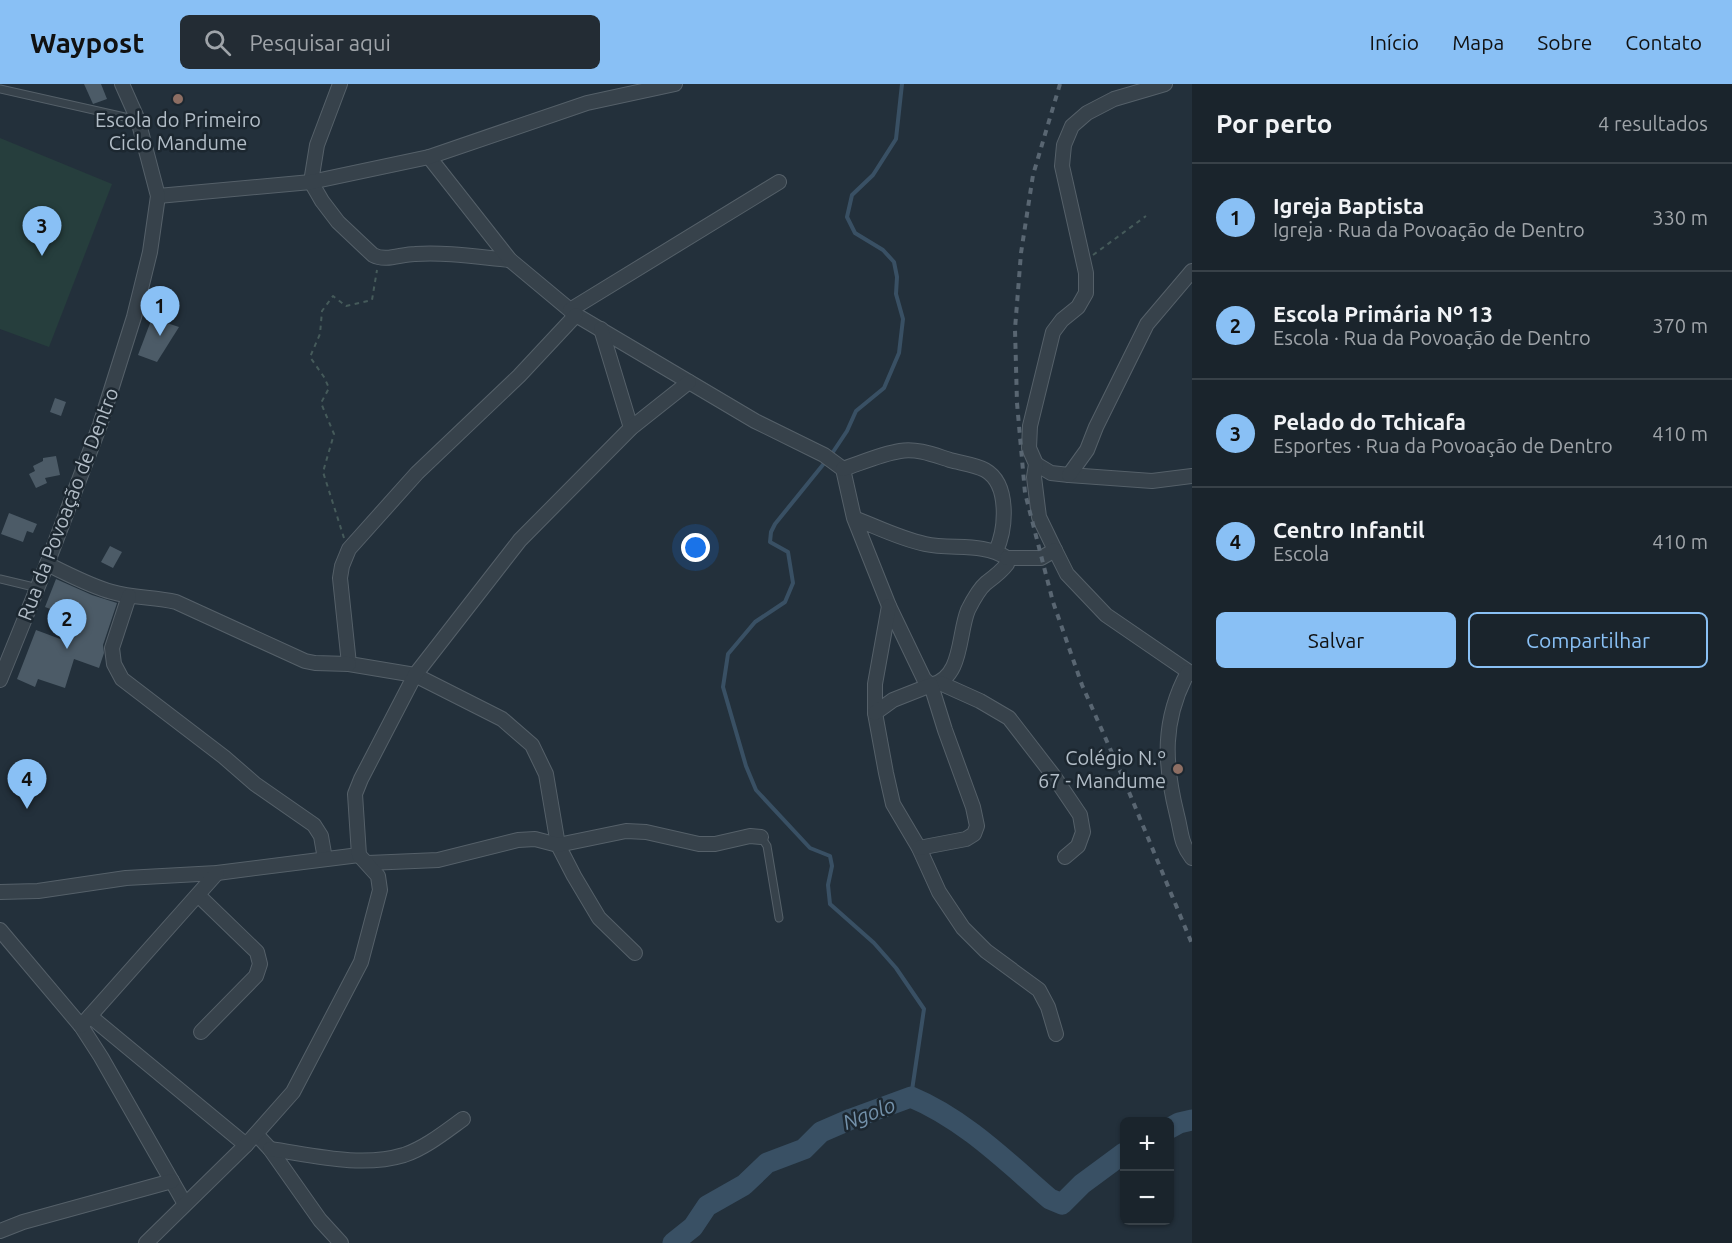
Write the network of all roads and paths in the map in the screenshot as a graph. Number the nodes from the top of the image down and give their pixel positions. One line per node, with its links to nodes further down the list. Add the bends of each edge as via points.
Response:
1 (122, 84): 6 (street, Rua da Povoação de Dentro)
2 (340, 84): 8 (street, via 317,145)
3 (675, 84): 7 (street, via 587,103)
4 (1165, 84): 14 (street, via 1114,99 1072,126 1064,145 1062,166)
5 (0, 89): 6 (lane)
6 (138, 120): 10 (street, Rua da Povoação de Dentro)
7 (429, 157): 8 (street); 13 (street)
8 (311, 182): 10 (street); 12 (street, via 338,222)
9 (779, 182): 16 (street)
10 (158, 196): 28 (street, Rua da Povoação de Dentro, via 150,252 134,317 100,425)
11 (1146, 216): 14 (path)
12 (379, 258): 13 (street, via 438,252); 25 (path, via 372,300 346,306 333,296 322,311 320,334 310,357 329,388 321,403 334,434 323,472)
13 (510, 260): 16 (street)
14 (1084, 262): 20 (street, via 1086,293 1053,332 1029,426 1029,447)
15 (1192, 271): 22 (street, via 1147,324 1087,450)
16 (573, 313): 17 (street); 25 (street, via 519,376 417,473)
17 (601, 330): 18 (street); 19 (street)
18 (688, 382): 19 (street); 21 (street, via 824,455)
19 (631, 428): 35 (street, via 520,540)
20 (1036, 464): 22 (street, via 1051,473); 26 (street, via 1039,517)
21 (839, 467): 24 (street); 27 (street, via 900,451 916,451 984,469 994,477 1002,495)
22 (1070, 475): 23 (street, via 1152,481)
23 (1192, 476)
24 (854, 518): 27 (street, via 923,544 982,548); 32 (street)
25 (349, 549): 33 (street, via 340,578)
26 (1055, 550): 27 (street, via 1041,558); 34 (street, via 1067,574 1106,615)
27 (1001, 554): 37 (street, via 1007,564 984,585 968,610 957,658 946,677)
28 (47, 564): 30 (street, Rua da Povoação de Dentro); 31 (street, via 110,592)
29 (0, 579): 30 (lane)
30 (38, 588): 36 (street, Rua da Povoação de Dentro)
31 (129, 596): 33 (street, via 176,602 305,661); 44 (street, via 112,648 114,664 122,679 255,784 314,825)
32 (889, 606): 37 (street, via 924,679); 38 (street, via 875,684)
33 (349, 664): 35 (street)
34 (1190, 673): 43 (street, via 1177,692 1167,733 1172,795 1182,844)
35 (415, 675): 40 (street, via 502,719 532,744 546,774); 45 (street, via 355,794)
36 (0, 680)
37 (935, 684): 38 (street, via 892,700); 41 (street, via 945,730 977,826 966,839); 42 (street, via 980,701 1009,718 1053,775 1080,815 1083,832 1078,846)
38 (875, 713): 41 (street, via 894,804)
39 (761, 837): 40 (street, via 699,844 626,831); 49 (lane, via 767,846)
40 (558, 844): 45 (street, via 518,840 438,860); 51 (street, via 599,918)
41 (918, 848): 54 (street, via 939,892 963,928 986,951 1039,990)
42 (1065, 857)
43 (1192, 858)
44 (326, 859): 45 (street); 46 (street)
45 (364, 859): 56 (street, via 378,876 380,890 361,962 293,1092)
46 (217, 873): 47 (street); 48 (street)
47 (0, 892)
48 (198, 896): 52 (street); 53 (street, via 257,952 260,964 256,976)
49 (779, 918)
50 (0, 930): 52 (street)
51 (635, 953)
52 (86, 1021): 57 (street); 59 (street, via 101,1057)
53 (201, 1032)
54 (1056, 1034)
55 (463, 1119): 58 (street, via 405,1155 380,1160 357,1161)
56 (256, 1134): 57 (street); 58 (street)
57 (246, 1145): 60 (street)
58 (270, 1149): 63 (street)
59 (172, 1181): 60 (street); 61 (street)
60 (185, 1204): 62 (street)
61 (0, 1231)
62 (146, 1243)
63 (340, 1243)

